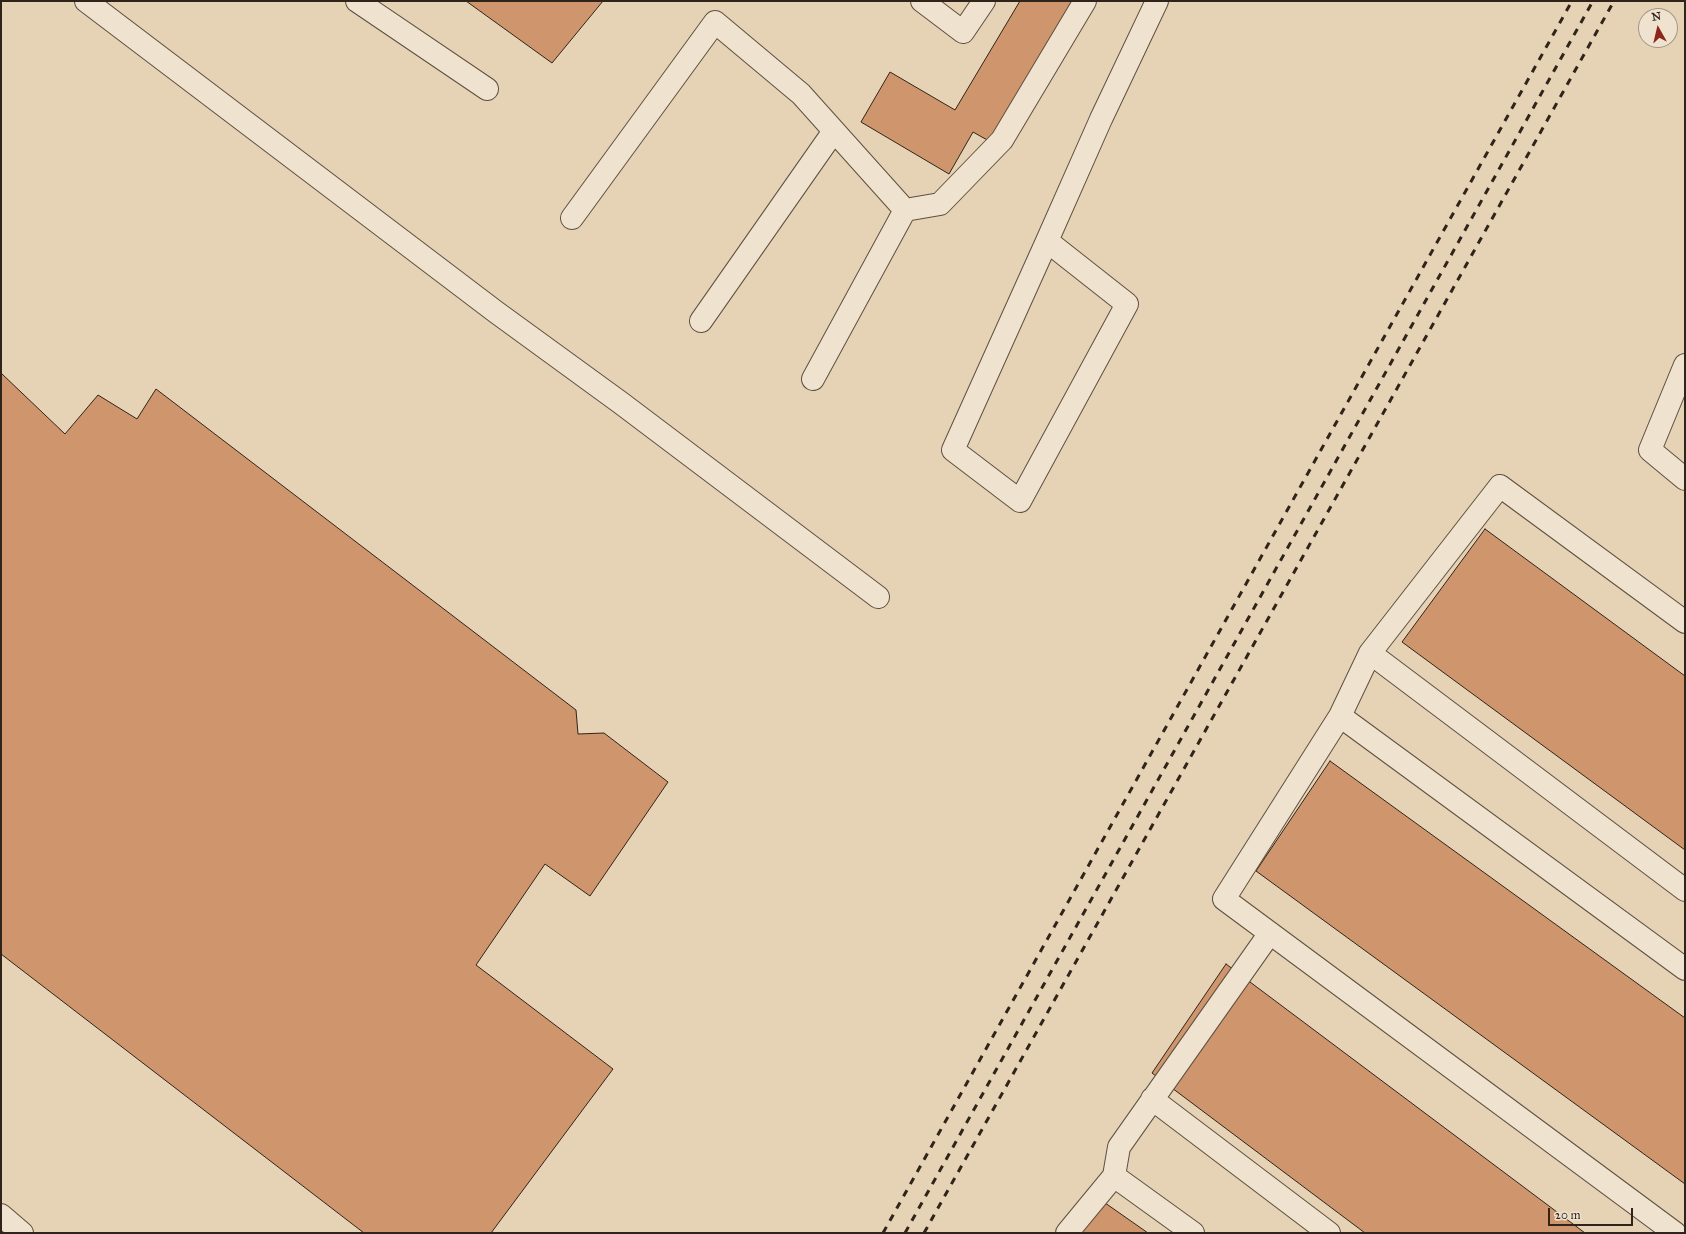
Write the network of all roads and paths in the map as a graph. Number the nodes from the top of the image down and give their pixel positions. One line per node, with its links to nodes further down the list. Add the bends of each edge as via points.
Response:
1 (86, 1): 16 (lane)
2 (357, 1): 7 (lane)
3 (922, 1): 4 (lane, via 963,32)
4 (984, 1)
5 (1085, 1): 9 (lane, via 1002,140 940,204)
6 (1157, 1): 11 (lane)
7 (487, 90)
8 (834, 131): 9 (lane); 10 (lane, via 801,94 715,22); 12 (lane)
9 (906, 210): 14 (lane)
10 (572, 218)
11 (1047, 241): 11 (lane, via 1127,304 1020,500 953,450)
12 (701, 322)
13 (1685, 365): 15 (lane, via 1650,450)
14 (813, 379)
15 (1685, 479)
16 (878, 597)
17 (1685, 622): 18 (lane, via 1500,486)
18 (1370, 653): 19 (lane); 20 (lane)
19 (1340, 716): 21 (lane, via 1224,899); 22 (lane)
20 (1685, 890)
21 (1270, 933): 23 (lane); 30 (lane)
22 (1685, 969)
23 (1152, 1099): 24 (lane, via 1119,1147); 29 (lane)
24 (1114, 1176): 27 (lane); 28 (lane)
25 (1, 1215): 26 (lane)
26 (22, 1233)
27 (1067, 1233)
28 (1193, 1233)
29 (1329, 1233)
30 (1675, 1233)

